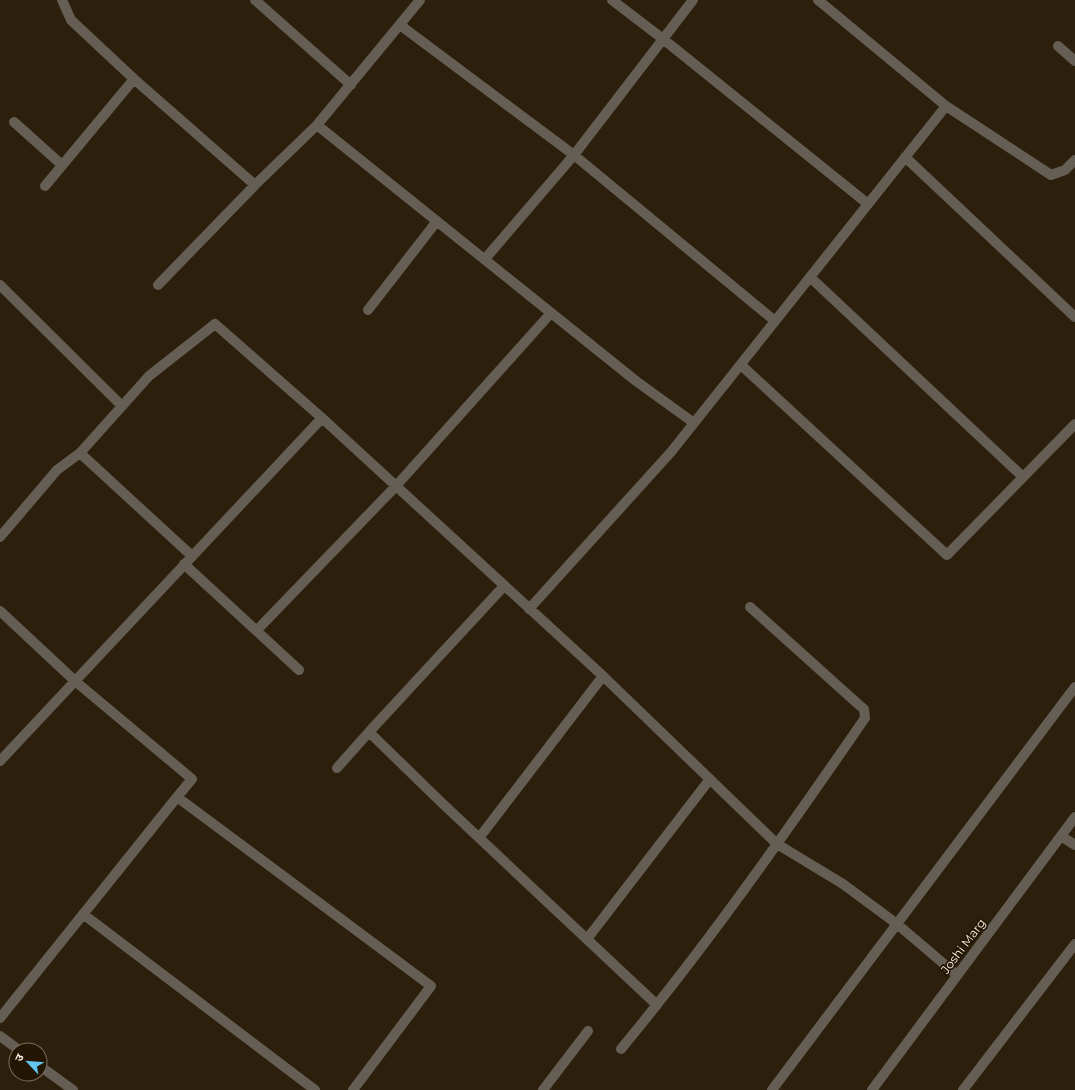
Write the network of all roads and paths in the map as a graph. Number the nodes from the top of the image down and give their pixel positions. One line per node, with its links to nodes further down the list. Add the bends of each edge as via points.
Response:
1 (62, 0): 11 (street, via 71,20)
2 (255, 0): 12 (street)
3 (420, 0): 7 (street)
4 (612, 0): 8 (street)
5 (693, 0): 8 (street)
6 (818, 0): 13 (street)
7 (400, 25): 12 (street); 16 (street)
8 (663, 39): 16 (street); 22 (street)
9 (1058, 46): 10 (street)
10 (1075, 61)
11 (134, 79): 19 (street); 20 (street)
12 (350, 85): 15 (street)
13 (946, 106): 17 (street); 18 (street, via 1051,175 1065,170)
14 (14, 122): 19 (street)
15 (317, 125): 20 (street); 23 (street)
16 (574, 154): 24 (street); 31 (street)
17 (905, 157): 22 (street); 30 (street)
18 (1075, 160)
19 (62, 164): 21 (street)
20 (255, 184): 27 (street)
21 (45, 186)
22 (868, 204): 25 (street)
23 (437, 221): 24 (street); 28 (street)
24 (485, 259): 29 (street)
25 (810, 277): 31 (street); 38 (street)
26 (0, 285): 33 (street)
27 (158, 285)
28 (368, 310)
29 (551, 313): 35 (street, via 636,381); 39 (street)
30 (1075, 318)
31 (775, 321): 32 (street)
32 (741, 365): 35 (street); 38 (street, via 947,556)
33 (122, 406): 34 (street, via 149,376 215,324); 37 (street)
34 (322, 418): 39 (street); 41 (street)
35 (694, 423): 45 (street, via 671,452)
36 (1075, 424): 38 (street)
37 (80, 453): 40 (street, via 57,470); 41 (street)
38 (1023, 477)
39 (396, 486): 43 (street); 47 (street)
40 (0, 537)
41 (192, 556): 42 (street)
42 (184, 564): 47 (street); 50 (street)
43 (504, 586): 45 (street); 52 (street)
44 (750, 607): 60 (street, via 858,704 865,714 865,718)
45 (529, 609): 49 (street)
46 (0, 611): 50 (street)
47 (257, 630): 48 (street)
48 (298, 670)
49 (603, 676): 55 (street); 59 (street)
50 (75, 681): 53 (street); 56 (street, via 192,779)
51 (1075, 687): 63 (street)
52 (369, 732): 54 (street); 59 (street)
53 (0, 760)
54 (337, 768)
55 (710, 780): 60 (street); 64 (street)
56 (177, 797): 62 (street); 76 (street, via 431,986)
57 (1075, 817): 58 (street, Joshi Marg)
58 (1061, 836): 61 (street); 66 (street, Joshi Marg)
59 (479, 838): 64 (street)
60 (777, 844): 63 (street, via 843,884); 67 (street)
61 (1075, 846)
62 (83, 914): 68 (street); 75 (street)
63 (897, 924): 66 (street); 78 (street)
64 (587, 939): 67 (street)
65 (1075, 944): 80 (street)
66 (957, 975): 79 (street, Joshi Marg)
67 (658, 1005): 72 (street)
68 (0, 1018)
69 (588, 1031): 77 (street)
70 (0, 1036): 71 (street)
71 (8, 1042)
72 (621, 1049)
73 (48, 1072): 74 (street)
74 (73, 1090)
75 (315, 1090)
76 (353, 1090)
77 (543, 1090)
78 (772, 1090)
79 (872, 1090)
80 (963, 1090)

